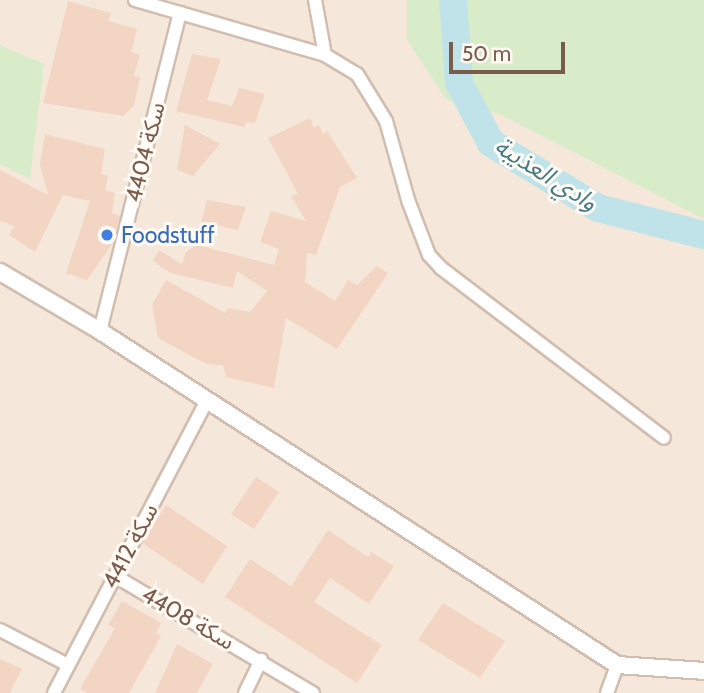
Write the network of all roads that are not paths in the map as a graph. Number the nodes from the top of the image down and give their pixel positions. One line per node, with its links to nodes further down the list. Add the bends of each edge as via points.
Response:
1 (135, 0): 3 (street)
2 (315, 0): 4 (street)
3 (180, 13): 4 (street); 6 (street, سكة 4404)
4 (325, 55): 8 (street, via 357,75 375,97 429,255)
5 (0, 272): 6 (street)
6 (100, 331): 7 (street)
7 (207, 400): 9 (street, سكة 4412); 13 (street)
8 (664, 438)
9 (115, 576): 11 (street, سكة 4408); 12 (street, سكة 4412)
10 (0, 630): 12 (street)
11 (261, 660): 16 (street, سكة 4408); 17 (street, سكة 4408)
12 (68, 665): 15 (street, سكة 4412)
13 (617, 665): 14 (street); 18 (street)
14 (704, 671)
15 (54, 693)
16 (245, 693)
17 (313, 693)
18 (607, 693)

